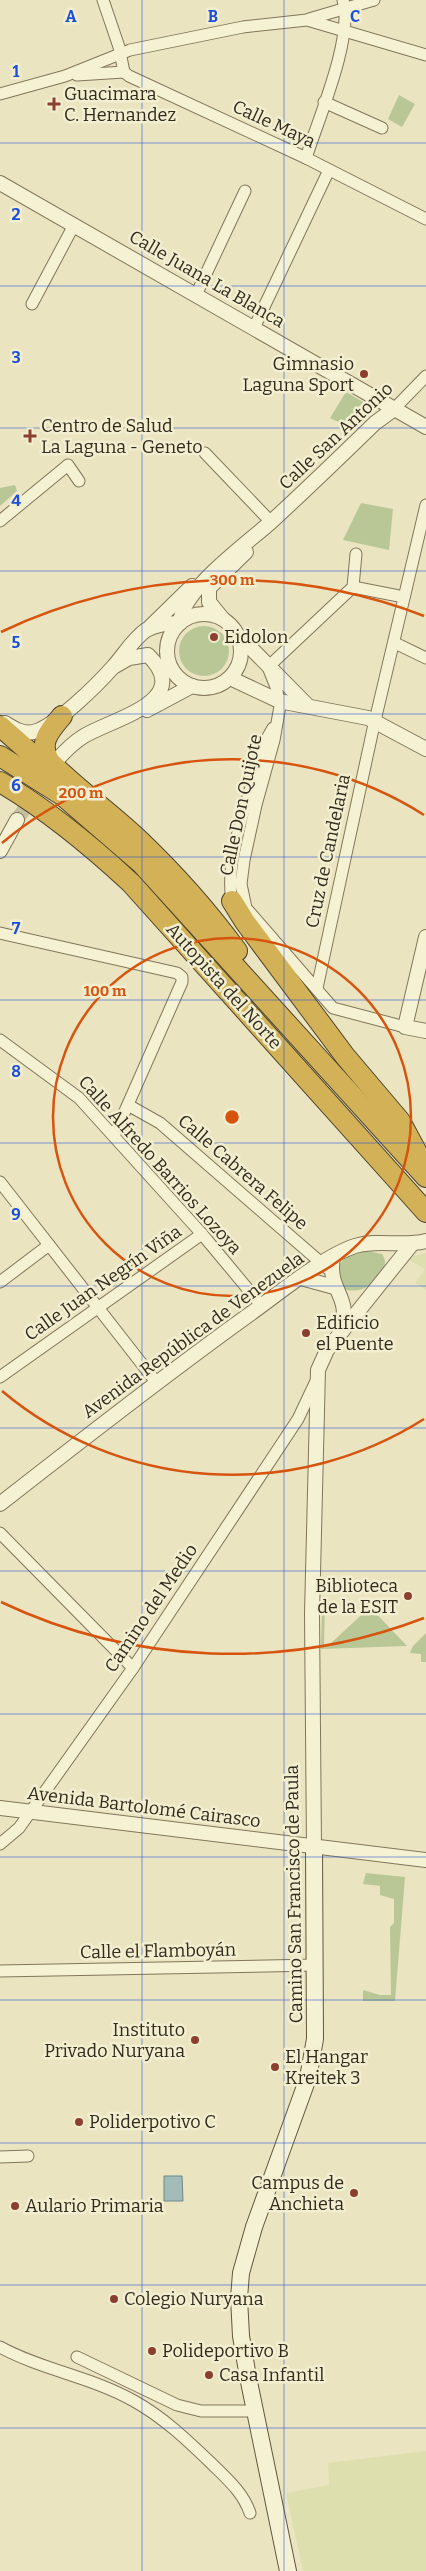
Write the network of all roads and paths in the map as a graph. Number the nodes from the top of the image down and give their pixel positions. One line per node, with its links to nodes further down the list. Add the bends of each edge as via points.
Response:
1 (103, 0): 6 (street)
2 (374, 0): 3 (street)
3 (345, 5): 4 (street); 5 (street)
4 (307, 20): 5 (street); 6 (street, via 243,27)
5 (345, 32): 7 (street); 11 (street)
6 (121, 52): 8 (street); 9 (street)
7 (426, 55)
8 (124, 72): 9 (street); 13 (street, Calle Maya)
9 (65, 76): 10 (street)
10 (0, 94)
11 (324, 102): 12 (street); 13 (street)
12 (382, 128)
13 (306, 158): 14 (street, Calle Maya)
14 (329, 170): 17 (street, Calle Maya); 21 (street)
15 (0, 183): 18 (street, Calle Juana La Blanca)
16 (246, 191): 19 (street)
17 (426, 219)
18 (74, 225): 19 (street, Calle Juana La Blanca); 20 (street)
19 (196, 295): 21 (street, Calle Juana La Blanca)
20 (32, 304)
21 (254, 328): 23 (street, Calle Juana La Blanca)
22 (426, 376): 23 (street, Calle San Antonio)
23 (394, 409): 24 (street, Calle Juana La Blanca); 29 (street, Calle San Antonio)
24 (426, 427)
25 (205, 453): 29 (street)
26 (79, 481): 28 (street, via 68,465)
27 (426, 505): 33 (street, Cruz de Candelaria)
28 (0, 521)
29 (271, 522): 31 (street, Calle San Antonio); 34 (street, Calle San Antonio, via 260,538 209,588 209,602)
30 (356, 554): 32 (street)
31 (225, 559): 35 (street, Calle San Antonio, via 198,588 180,614); 36 (street, Calle San Antonio, via 212,566)
32 (353, 587): 33 (street); 42 (street)
33 (404, 597): 38 (street, Cruz de Candelaria)
34 (222, 618): 35 (street, via 196,615); 37 (street)
35 (180, 623): 36 (street, Calle San Antonio, via 168,623); 40 (street, via 168,640)
36 (146, 631): 41 (street, Calle San Antonio, via 123,652)
37 (238, 636): 42 (street); 43 (street, via 242,649 240,662)
38 (395, 643): 39 (street); 50 (street, Cruz de Candelaria)
39 (426, 658)
40 (166, 665): 41 (street, via 148,655 129,658); 44 (street); 47 (street, via 162,688 156,697)
41 (114, 666): 48 (street, Calle San Antonio)
42 (268, 667): 45 (street); 46 (street)
43 (230, 678): 44 (street, via 208,688); 45 (street)
44 (192, 686): 47 (street, via 153,710)
45 (280, 700): 46 (street); 51 (street, Calle Don Quijote)
46 (309, 707): 50 (street)
47 (134, 712): 55 (street, via 83,736)
48 (62, 716): 49 (street, Calle San Antonio, via 34,732 16,730); 57 (highway, via 46,737 44,754)
49 (0, 720)
50 (375, 721): 53 (street); 64 (street, Cruz de Candelaria)
51 (276, 722): 61 (street, Calle Don Quijote, via 265,742 231,862 229,883); 64 (street, Calle Don Quijote, via 273,748 256,805 241,884 246,908)
52 (0, 726): 57 (highway, via 60,778)
53 (426, 749)
54 (0, 756): 66 (highway, Autopista del Norte, via 62,795 142,864)
55 (56, 761)
56 (0, 782): 65 (highway, Autopista del Norte, via 52,815 100,854 131,883)
57 (74, 785): 66 (highway, via 136,838 203,905)
58 (0, 796): 65 (highway, via 65,841 119,890 192,968)
59 (14, 824): 60 (street, via 9,838)
60 (0, 847)
61 (232, 902): 72 (highway, via 345,1056 400,1121)
62 (0, 932): 70 (street, via 178,973 182,977)
63 (426, 938): 67 (street)
64 (317, 988): 67 (street, Calle Don Quijote, via 334,1008)
65 (232, 993): 75 (highway, Autopista del Norte)
66 (292, 1027): 73 (highway, Autopista del Norte)
67 (405, 1027): 68 (street)
68 (426, 1031)
69 (0, 1040): 71 (street, Calle Alfredo Barrios Lozoya, via 70,1090)
70 (128, 1105): 71 (street); 80 (street, Calle Cabrera Felipe, via 160,1123)
71 (114, 1136): 76 (street, Calle Alfredo Barrios Lozoya)
72 (426, 1170)
73 (426, 1177)
74 (0, 1182): 79 (street)
75 (426, 1212)
76 (202, 1234): 86 (street, Calle Alfredo Barrios Lozoya); 87 (street, Calle Juan Negrín Viña)
77 (419, 1242): 78 (street, Avenida República de Venezuela); 81 (street)
78 (380, 1243): 80 (street, Avenida República de Venezuela, via 356,1246); 81 (street)
79 (49, 1245): 83 (street); 87 (street)
80 (329, 1265): 82 (street, Avenida República de Venezuela); 84 (street)
81 (392, 1268): 85 (street)
82 (301, 1278): 84 (street); 86 (street, Avenida República de Venezuela)
83 (0, 1282)
84 (337, 1290): 85 (street, via 359,1297); 88 (street, via 344,1312)
85 (374, 1290): 88 (street)
86 (262, 1306): 91 (street, Avenida República de Venezuela)
87 (99, 1308): 89 (street, Calle Juan Negrín Viña); 91 (street)
88 (337, 1337): 90 (street, Camino San Francisco de Paula, via 322,1360)
89 (0, 1377)
90 (316, 1381): 92 (street, Camino del Medio); 93 (street, Camino San Francisco de Paula)
91 (156, 1382): 94 (street, Avenida República de Venezuela)
92 (298, 1419): 93 (street); 96 (street, Camino del Medio)
93 (317, 1427): 100 (street, Camino San Francisco de Paula, via 312,1623)
94 (0, 1504)
95 (0, 1533): 96 (street)
96 (133, 1668): 98 (street, Camino del Medio)
97 (0, 1808): 98 (street, Avenida Bartolomé Cairasco)
98 (29, 1812): 99 (street, Camino del Medio, via 19,1828); 100 (street, Avenida Bartolomé Cairasco)
99 (0, 1844)
100 (314, 1846): 101 (street, Avenida Bartolomé Cairasco); 102 (main road, Camino San Francisco de Paula)
101 (426, 1860)
102 (316, 1965): 103 (street, Calle el Flamboyán); 108 (main road, Camino San Francisco de Paula, via 317,2020 308,2078 254,2227 241,2273 241,2336)
103 (0, 1971)
104 (28, 2156): 105 (street)
105 (0, 2157)
106 (0, 2347): 109 (street, via 133,2400 159,2417 226,2478 246,2502)
107 (77, 2357): 108 (street, via 177,2405 202,2410)
108 (255, 2411): 110 (main road, Camino San Francisco de Paula)
109 (250, 2513)
110 (288, 2571)

